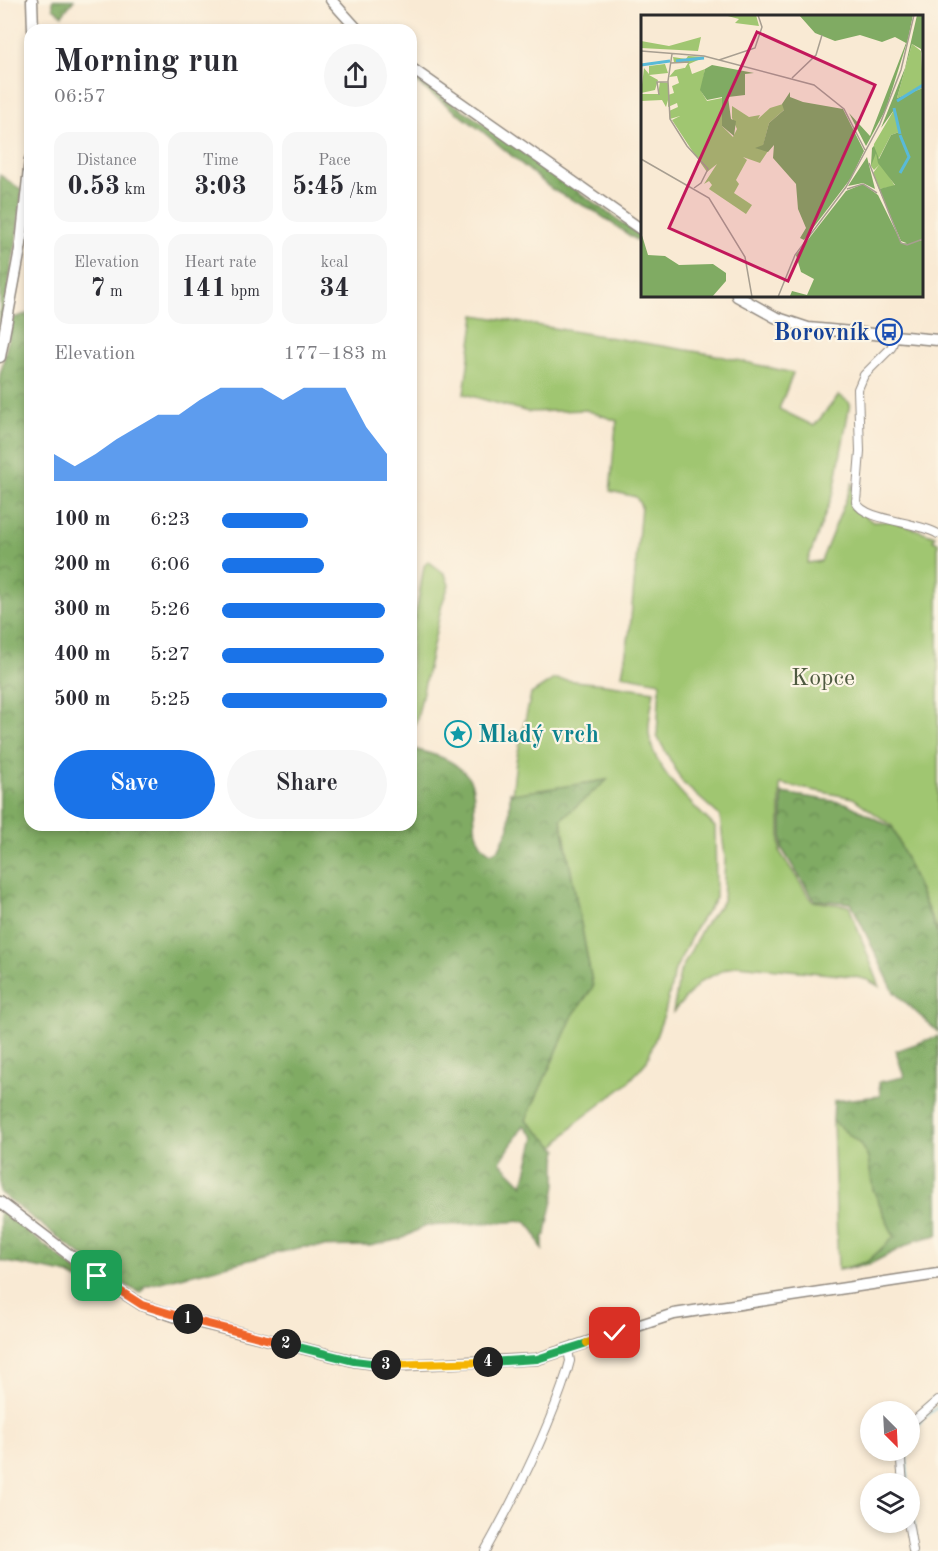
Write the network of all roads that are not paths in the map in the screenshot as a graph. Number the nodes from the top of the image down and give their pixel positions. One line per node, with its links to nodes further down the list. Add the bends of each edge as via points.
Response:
1 (32, 0): 3 (street)
2 (331, 0): 4 (street)
3 (33, 24)
4 (353, 24)
5 (417, 72): 7 (street)
6 (24, 216): 11 (street)
7 (641, 229)
8 (739, 297): 9 (street, via 797,325)
9 (895, 337): 10 (street); 12 (street, via 891,348 864,375 858,389 860,451 856,502 869,514 916,524)
10 (938, 340)
11 (0, 357)
12 (938, 534)
13 (0, 1202): 15 (street, via 125,1296 177,1317 377,1364 514,1361)
14 (938, 1274): 15 (street, via 674,1314)
15 (568, 1350): 19 (street, via 567,1372 542,1436)
16 (938, 1400): 17 (street)
17 (920, 1416)
18 (910, 1533): 20 (street)
19 (485, 1551)
20 (913, 1551)

